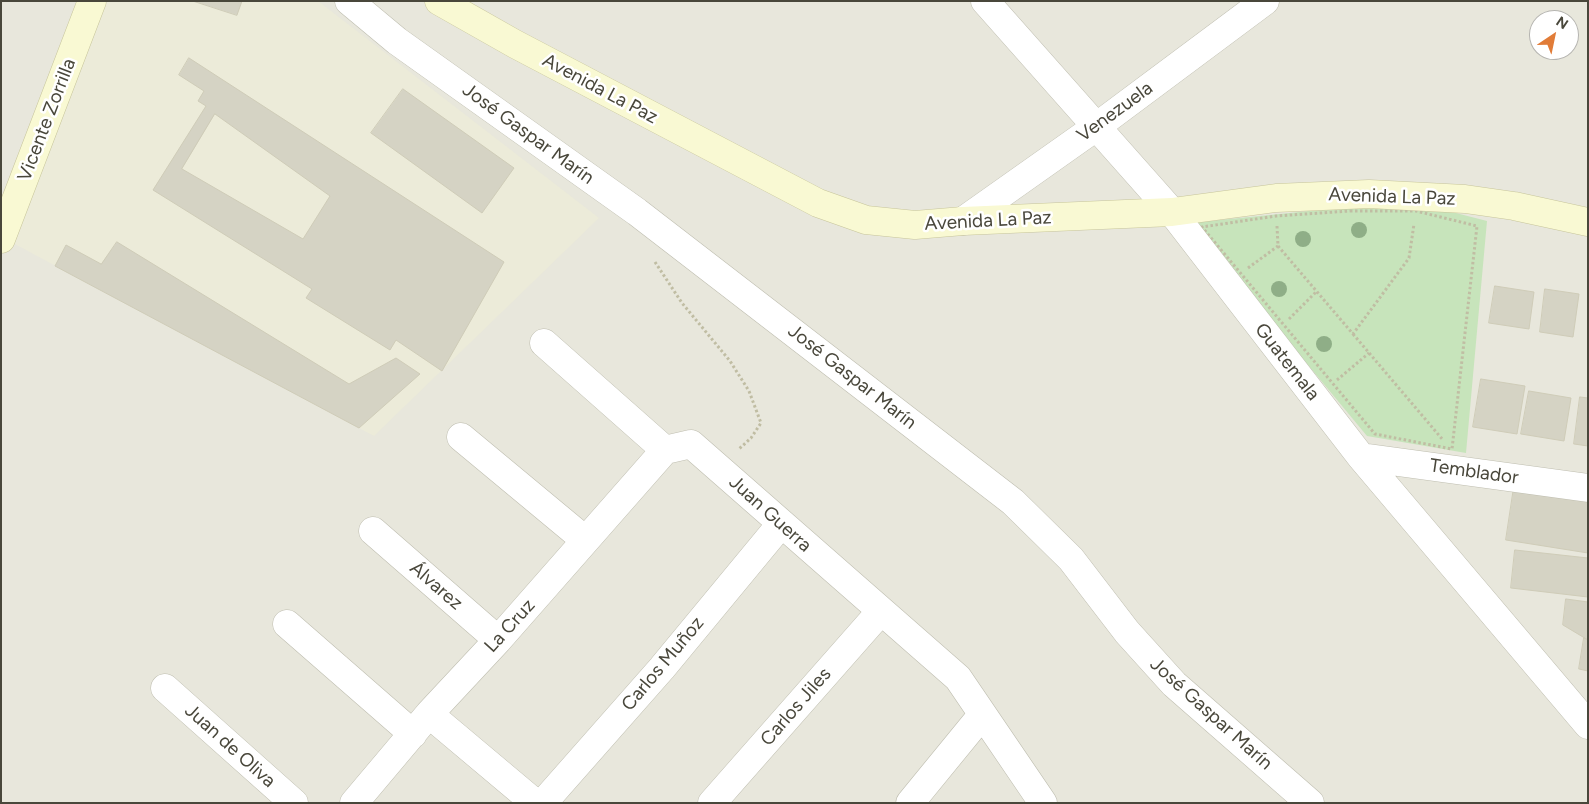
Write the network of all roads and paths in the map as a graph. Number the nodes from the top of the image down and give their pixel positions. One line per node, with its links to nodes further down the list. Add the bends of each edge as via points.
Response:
1 (92, 1): 12 (main road, Vicente Zorrilla)
2 (349, 1): 45 (street, José Gaspar Marín, via 397,41 637,212 1013,502 1070,559 1127,632 1174,684)
3 (439, 1): 9 (main road, Avenida La Paz, via 818,203 858,218 891,224 939,224)
4 (985, 1): 6 (street, Guatemala)
5 (1266, 1): 6 (street, Venezuela)
6 (1096, 127): 7 (street, Guatemala); 9 (street, Venezuela)
7 (1172, 212): 9 (main road, Avenida La Paz); 10 (main road, Avenida La Paz, via 1322,194 1397,194 1514,206); 25 (street, Guatemala)
8 (1276, 216): 13 (path); 15 (path, via 1202,227); 18 (path, via 1416,211 1409,258)
9 (963, 220)
10 (1588, 222)
11 (1478, 226): 23 (path)
12 (1, 239)
13 (1278, 246): 15 (path); 16 (path)
14 (649, 255): 26 (path, via 682,303 730,360 750,391 762,423 732,455)
15 (1241, 273): 17 (path)
16 (1317, 291): 17 (path); 18 (path)
17 (1283, 324): 21 (path)
18 (1353, 334): 20 (path)
19 (544, 343): 24 (street)
20 (1369, 353): 21 (path); 23 (path)
21 (1333, 383): 23 (path, via 1376,434)
22 (461, 437): 30 (street)
23 (1452, 449)
24 (665, 450): 26 (street, Juan Guerra, via 691,444); 30 (street, La Cruz)
25 (1361, 457): 27 (street, Temblador); 36 (street, Guatemala)
26 (715, 465): 28 (street, Juan Guerra)
27 (1588, 488)
28 (781, 524): 31 (street, Juan Guerra); 41 (street, Carlos Muñoz, via 662,668)
29 (373, 531): 33 (street, Álvarez)
30 (585, 540): 33 (street, La Cruz)
31 (881, 611): 35 (street, Juan Guerra, via 958,678); 42 (street, Carlos Jiles)
32 (288, 624): 37 (street)
33 (498, 640): 37 (street, La Cruz)
34 (165, 688): 38 (street, Juan de Oliva)
35 (982, 714): 43 (street); 44 (street, Juan Guerra)
36 (1587, 723)
37 (421, 724): 39 (street, La Cruz); 40 (street)
38 (294, 803)
39 (354, 803)
40 (535, 803)
41 (543, 803)
42 (712, 803)
43 (910, 803)
44 (1043, 803)
45 (1310, 803)

